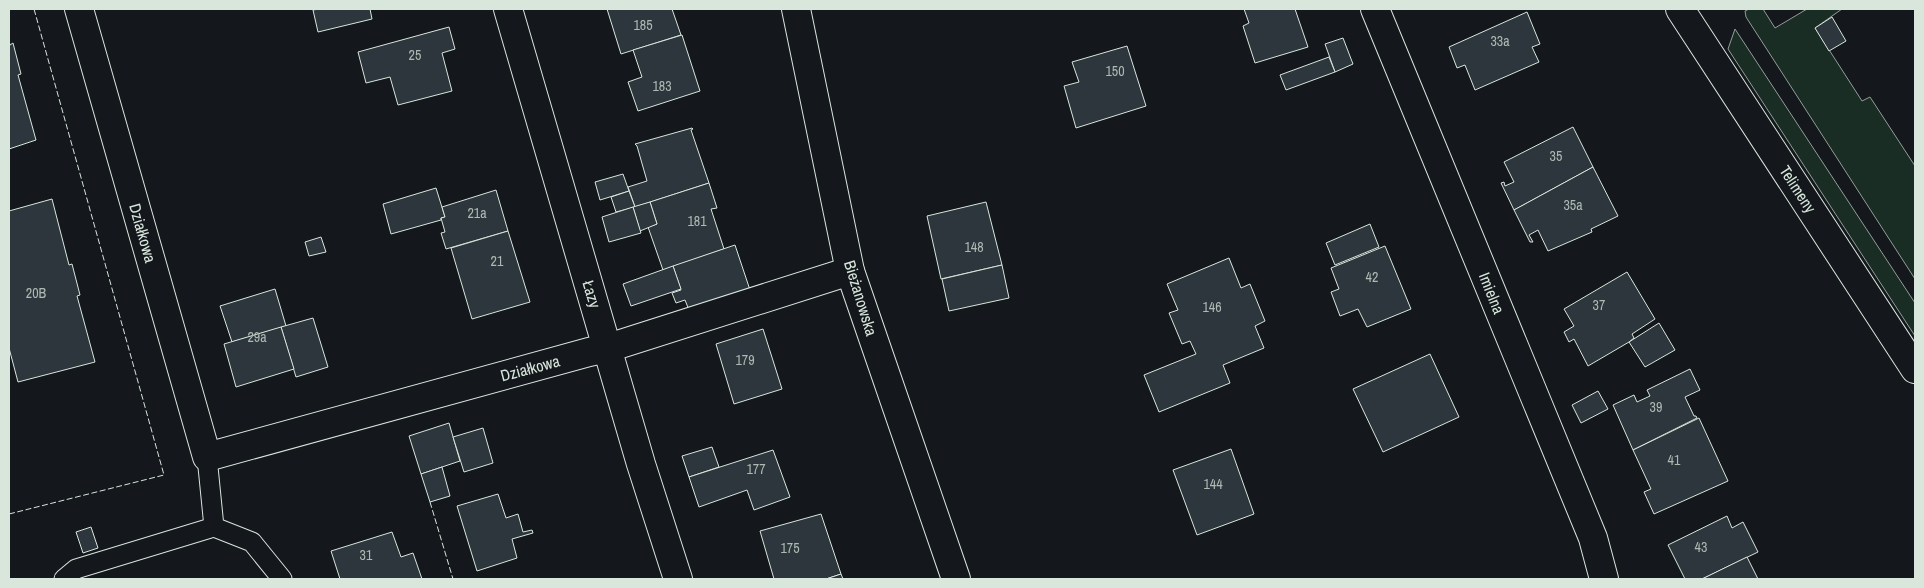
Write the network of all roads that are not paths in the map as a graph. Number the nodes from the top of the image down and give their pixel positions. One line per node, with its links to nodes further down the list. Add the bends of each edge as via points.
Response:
1 (80, 9): 9 (street, Działkowa)
2 (508, 9): 7 (street, Łazy)
3 (796, 9): 6 (street, Bieżanowska)
4 (1374, 9): 15 (street, Imielna, via 1593,538)
5 (1680, 9): 8 (street, Telimeny)
6 (850, 271): 7 (street, Działkowa); 14 (street, Bieżanowska)
7 (608, 348): 9 (street, Działkowa); 13 (street, Łazy)
8 (1915, 368)
9 (207, 457): 10 (lane, Działkowa)
10 (214, 527): 11 (lane, via 76,569); 12 (lane, via 252,542)
11 (64, 579)
12 (282, 579)
13 (678, 579)
14 (956, 579)
15 (1604, 579)

